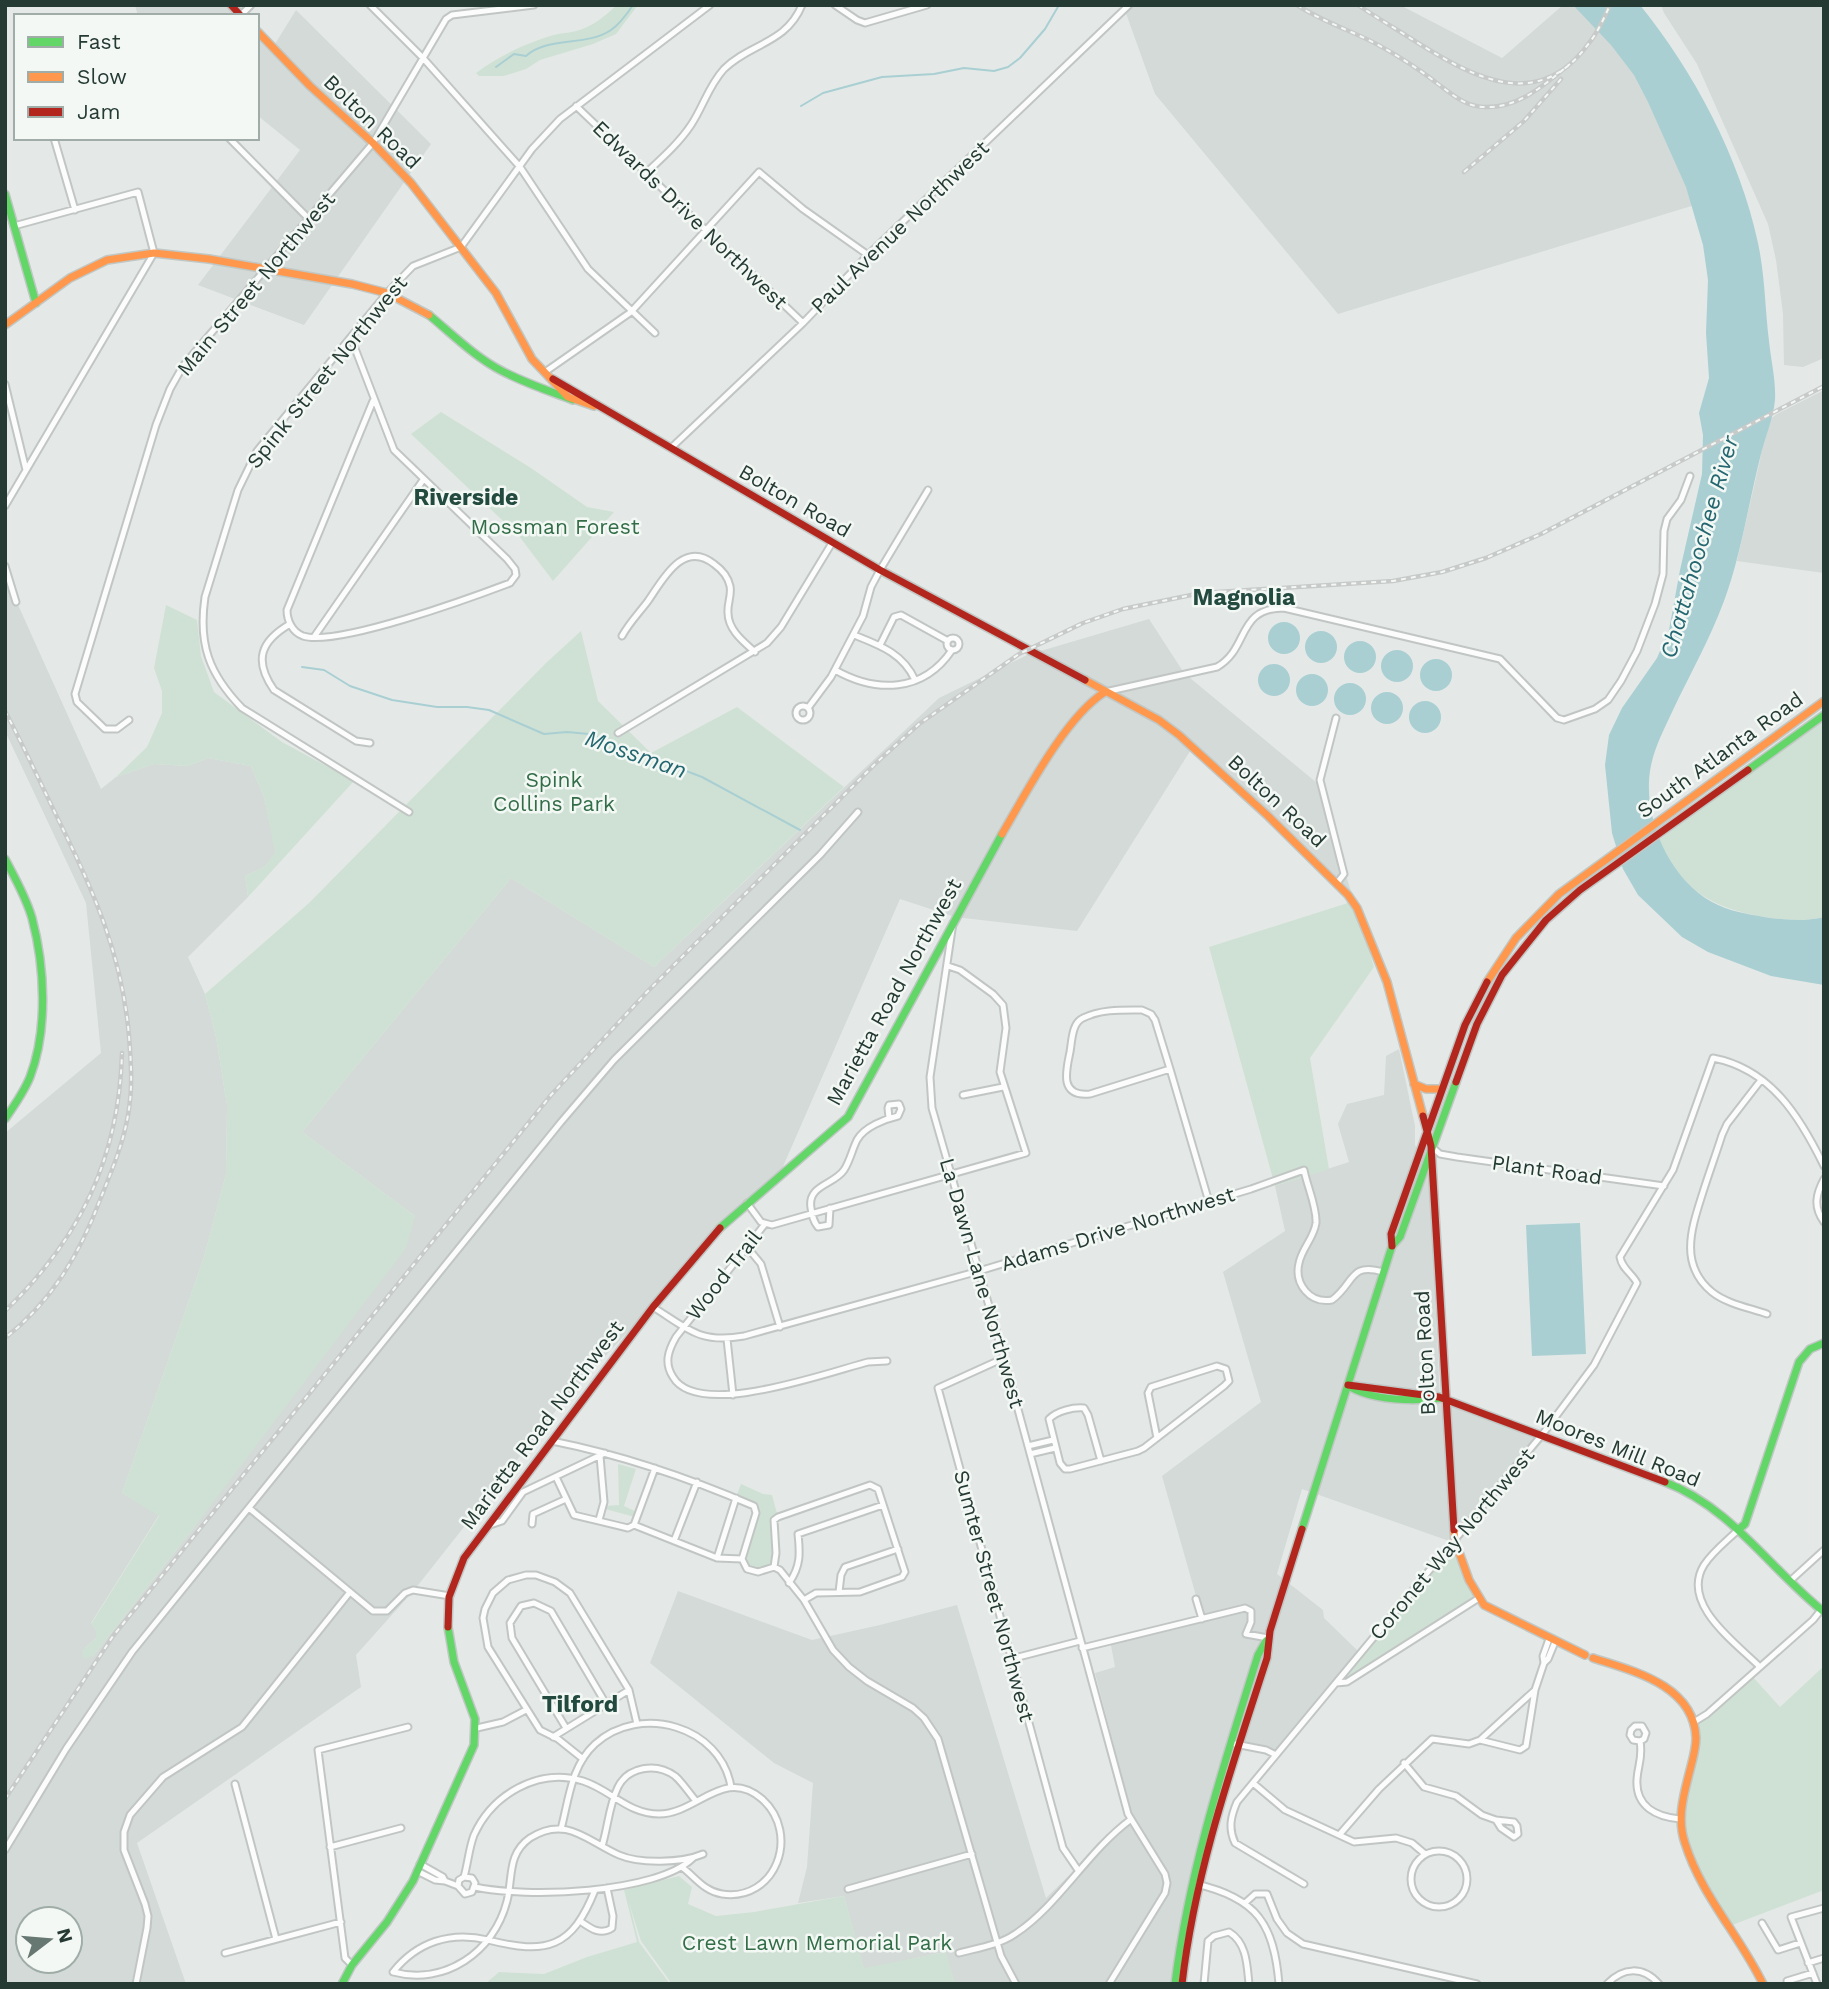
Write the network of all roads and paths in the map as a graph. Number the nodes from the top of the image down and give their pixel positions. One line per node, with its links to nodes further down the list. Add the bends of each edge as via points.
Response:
1 (370, 5): 10 (street)
2 (534, 5): 8 (street, Main Street Northwest)
3 (710, 5): 11 (street)
4 (802, 5): 16 (street, via 779,36 725,68 691,125)
5 (835, 5): 6 (street, via 865,23)
6 (927, 5)
7 (1129, 5): 24 (street, Paul Avenue Northwest)
8 (488, 8): 10 (street, Main Street Northwest, via 449,17)
9 (259, 33): 14 (street, Bolton Road)
10 (423, 58): 14 (street, Main Street Northwest); 15 (street)
11 (576, 106): 15 (street, via 545,133); 16 (street, Edwards Drive Northwest)
12 (55, 140): 18 (street)
13 (231, 140): 19 (street)
14 (373, 144): 19 (street, Main Street Northwest); 22 (street, Bolton Road, via 411,183)
15 (520, 167): 22 (street); 28 (street, via 588,269)
16 (646, 173): 21 (street, Edwards Drive Northwest)
17 (5, 194): 20 (street)
18 (75, 209): 20 (street); 23 (street, via 138,192)
19 (310, 220): 25 (street, Main Street Northwest)
20 (14, 226): 27 (street)
21 (706, 230): 24 (street, via 760,172); 28 (street); 29 (street, Edwards Drive Northwest)
22 (461, 247): 26 (street, Spink Street Northwest, via 413,266); 33 (street, Bolton Road, via 500,299 529,355)
23 (154, 253): 25 (street); 27 (street, via 94,265); 44 (street)
24 (867, 255): 29 (street, Paul Avenue Northwest)
25 (266, 270): 26 (street); 68 (street, Main Street Northwest, via 187,360 156,425 75,694 77,702 105,729 117,729)
26 (387, 293): 32 (street, Spink Street Northwest); 36 (street, via 428,314 500,370)
27 (36, 303): 30 (street)
28 (631, 312): 31 (street); 33 (street)
29 (803, 323): 43 (street, Paul Avenue Northwest)
30 (5, 325)
31 (654, 333)
32 (351, 338): 39 (street); 73 (street, Spink Street Northwest, via 247,469 205,597 203,629 214,672 242,708)
33 (545, 372): 34 (street, Bolton Road)
34 (553, 379): 37 (street, Bolton Road); 40 (street, Bolton Road)
35 (5, 384): 41 (street)
36 (547, 390): 37 (street); 38 (street)
37 (564, 393): 38 (street, Bolton Road); 40 (street)
38 (573, 400): 42 (street, Bolton Road)
39 (373, 401): 46 (street, via 394,450); 53 (street, via 291,598)
40 (592, 402): 42 (street, Bolton Road)
41 (8, 406): 44 (street)
42 (604, 410): 43 (street, Bolton Road)
43 (670, 449): 49 (street, Bolton Road)
44 (26, 470): 48 (street)
45 (1690, 476): 63 (street, Marietta Road Northwest, via 1667,519 1662,574 1637,651 1608,700 1595,709 1564,720 1500,659 1284,608 1261,611 1250,620 1231,657 1217,667)
46 (424, 480): 56 (street); 56 (street, via 507,559 515,569 514,579 407,619)
47 (928, 490): 51 (street)
48 (5, 506)
49 (832, 543): 51 (street, Bolton Road); 60 (street, via 781,627)
50 (5, 566): 52 (street)
51 (880, 570): 54 (street); 63 (street, Bolton Road)
52 (16, 602)
53 (290, 624): 56 (street, via 299,634); 70 (street, via 264,647 262,665 267,680 274,690 356,741)
54 (854, 635): 58 (street); 61 (street)
55 (622, 636): 60 (street, via 672,566 701,558 723,572 730,585 730,623)
56 (314, 637)
57 (948, 641): 58 (street, via 901,614 892,621); 59 (street); 59 (street, via 954,638 959,642)
58 (880, 645): 62 (street, via 897,655)
59 (952, 650): 62 (street)
60 (755, 652): 69 (street)
61 (835, 670): 62 (street, via 868,684); 65 (street)
62 (915, 680)
63 (1105, 692): 78 (street, Bolton Road, via 1179,735); 79 (street, Marietta Road Northwest, via 1077,716 1033,782)
64 (1824, 701): 71 (street, South Atlanta Road)
65 (808, 708)
66 (1824, 715): 71 (street, South Atlanta Road)
67 (1336, 719): 78 (street, via 1320,780 1344,874)
68 (129, 720)
69 (618, 733)
70 (370, 743)
71 (1703, 795): 75 (street, South Atlanta Road, via 1636,848); 75 (street, South Atlanta Road, via 1636,837)
72 (858, 812): 133 (street, via 614,1060)
73 (409, 813)
74 (5, 859): 77 (street)
75 (1598, 871): 85 (street, via 1559,894 1501,959 1477,999); 90 (street, via 1546,920 1502,975 1476,1024)
76 (5, 872): 77 (street)
77 (18, 882): 88 (street, via 37,943 40,1029 30,1077)
78 (1337, 883): 83 (street, Bolton Road, via 1357,908 1387,982)
79 (954, 922): 80 (street, La Dawn Lane Northwest); 98 (street, Marietta Road Northwest, via 848,1117)
80 (948, 966): 84 (street, via 960,970 1003,1005); 92 (street, La Dawn Lane Northwest, via 929,1088)
81 (1170, 1069): 81 (street, via 1151,1014 1110,1011 1083,1017 1076,1024 1065,1075 1072,1090 1086,1095); 97 (street)
82 (1761, 1080): 91 (street, Coronet Way Northwest, via 1787,1103); 94 (street, Coronet Way Northwest, via 1748,1069 1713,1058 1674,1170); 108 (street, via 1722,1135 1689,1241 1692,1264 1712,1292)
83 (1414, 1084): 85 (street); 89 (street, Bolton Road)
84 (1003, 1087): 86 (street); 92 (street, via 1026,1153)
85 (1441, 1090): 89 (street)
86 (963, 1095)
87 (889, 1118): 100 (street, via 860,1135 842,1172 813,1194)
88 (5, 1119)
89 (1426, 1131): 90 (street, Bolton Road); 103 (street, via 1391,1234)
90 (1431, 1146): 94 (street, Plant Road, via 1440,1154 1457,1157); 95 (street); 96 (street, Bolton Road)
91 (1824, 1166)
92 (951, 1174): 99 (street); 105 (street, La Dawn Lane Northwest)
93 (1824, 1179): 101 (street, via 1816,1203)
94 (1664, 1186): 118 (street, Coronet Way Northwest, via 1620,1257 1621,1265 1637,1283 1628,1302 1594,1365)
95 (1413, 1199): 96 (street, via 1424,1195); 103 (street, via 1400,1237)
96 (1434, 1200): 117 (street, Bolton Road)
97 (1209, 1202): 105 (street, Adams Drive Northwest); 106 (street, Adams Drive Northwest, via 1301,1171 1316,1217 1298,1263 1306,1293 1317,1300 1332,1300 1358,1271)
98 (747, 1203): 102 (street); 107 (street, Marietta Road Northwest, via 709,1238)
99 (830, 1208): 100 (street); 100 (street, via 831,1220 824,1227 818,1227)
100 (811, 1213): 102 (street)
101 (1824, 1222)
102 (765, 1224): 104 (street, Wood Trail)
103 (1392, 1246): 106 (street)
104 (747, 1247): 109 (street, Wood Trail); 110 (street, via 761,1264)
105 (979, 1271): 110 (street, Adams Drive Northwest); 113 (street, La Dawn Lane Northwest)
106 (1383, 1272): 115 (street)
107 (653, 1307): 109 (street, Adams Drive Northwest); 121 (street, Marietta Road Northwest)
108 (1768, 1314)
109 (683, 1327): 111 (street, Adams Drive Northwest, via 706,1338); 116 (street, Wood Trail, via 667,1359 676,1383 693,1393)
110 (780, 1327): 111 (street, Adams Drive Northwest)
111 (727, 1339): 116 (street)
112 (1824, 1343): 138 (street, via 1810,1349 1799,1362 1745,1524)
113 (1004, 1358): 122 (street, La Dawn Lane Northwest); 160 (street, Sumter Street Northwest, via 938,1388)
114 (887, 1361): 116 (street, Wood Trail)
115 (1348, 1385): 117 (street, Moores Mill Road); 156 (street)
116 (733, 1395)
117 (1445, 1398): 118 (street, Moores Mill Road); 140 (street, Bolton Road)
118 (1542, 1435): 138 (street, Moores Mill Road, via 1689,1494); 140 (street, Coronet Way Northwest)
119 (1157, 1438): 119 (street, via 1224,1386 1228,1381 1222,1366 1151,1387 1148,1393); 126 (street, via 1138,1451)
120 (1053, 1440): 122 (street); 123 (street); 126 (street, via 1049,1419 1084,1408)
121 (552, 1441): 125 (street); 137 (street, Marietta Road Northwest)
122 (1027, 1446): 124 (street, La Dawn Lane Northwest)
123 (1055, 1448): 124 (street); 126 (street, via 1065,1469)
124 (1030, 1454): 157 (street, La Dawn Lane Northwest)
125 (603, 1455): 127 (street); 128 (street); 134 (street, via 604,1502)
126 (1101, 1461)
127 (654, 1468): 129 (street); 136 (street)
128 (556, 1477): 131 (street); 137 (street, via 523,1492 502,1521)
129 (697, 1482): 130 (street); 139 (street)
130 (736, 1498): 143 (street); 144 (street, via 754,1506 756,1513)
131 (566, 1499): 134 (street, via 574,1516); 135 (street, via 533,1514)
132 (883, 1504): 141 (street); 145 (street, via 878,1489 870,1485 778,1517 774,1520); 147 (street, via 798,1534 800,1557)
133 (249, 1508): 148 (street); 193 (street, via 132,1652)
134 (599, 1520): 136 (street, via 628,1528)
135 (531, 1524)
136 (634, 1524): 139 (street)
137 (487, 1525): 150 (street, Marietta Road Northwest, via 464,1558)
138 (1739, 1529): 146 (street, Moores Mill Road); 161 (street, via 1704,1565 1698,1594 1708,1614)
139 (674, 1541): 143 (street)
140 (1455, 1541): 151 (street, Bolton Road); 162 (street, Coronet Way Northwest)
141 (898, 1549): 149 (street, via 845,1567); 149 (street, via 905,1572 902,1577 860,1592)
142 (1824, 1550): 146 (street)
143 (717, 1558): 144 (street)
144 (742, 1559): 145 (street, via 747,1569 758,1572)
145 (774, 1567): 147 (street)
146 (1790, 1581): 154 (street, Moores Mill Road)
147 (789, 1583): 153 (street)
148 (350, 1592): 150 (street, via 377,1612 387,1611 413,1590); 226 (street, via 242,1727 163,1777 130,1815 124,1850 148,1916)
149 (839, 1592): 153 (street, via 816,1592)
150 (450, 1596): 170 (street, Marietta Road Northwest, via 450,1648)
151 (1479, 1598): 158 (street, via 1492,1611); 162 (street, via 1347,1682)
152 (1196, 1599): 155 (street)
153 (804, 1600): 195 (street, via 833,1650 849,1667 913,1708 933,1729)
154 (1823, 1611): 161 (street)
155 (1202, 1619): 156 (street, via 1248,1609 1252,1614 1247,1634); 159 (street)
156 (1268, 1638): 175 (street, via 1267,1658)
157 (1080, 1641): 159 (street, La Dawn Lane Northwest); 160 (street)
158 (1552, 1641): 164 (street); 167 (street, via 1662,1684 1684,1703)
159 (1082, 1648): 186 (street)
160 (1011, 1659): 200 (street, Sumter Street Northwest, via 1063,1848)
161 (1760, 1667): 167 (street)
162 (1336, 1683): 176 (street, Coronet Way Northwest)
163 (629, 1690): 165 (street); 166 (street, via 570,1593 545,1578 516,1576 493,1593 483,1618 488,1647); 168 (street)
164 (1535, 1690): 173 (street); 173 (street, via 1525,1746 1520,1750)
165 (606, 1704): 171 (street); 171 (street, via 551,1611 540,1604 521,1606 510,1623 512,1638)
166 (526, 1710): 170 (street); 172 (street, via 540,1730)
167 (1694, 1723): 185 (street, via 1696,1746)
168 (637, 1724): 177 (street, via 604,1737); 182 (street, via 667,1724 705,1742 723,1763)
169 (408, 1727): 192 (street, via 318,1750)
170 (477, 1728): 198 (street, via 468,1760)
171 (566, 1728): 172 (street)
172 (554, 1737): 177 (street)
173 (1480, 1740): 178 (street, via 1469,1744 1432,1739)
174 (1640, 1741): 185 (street, via 1640,1798 1656,1814)
175 (1235, 1744): 176 (street); 202 (street)
176 (1276, 1755): 180 (street, Coronet Way Northwest)
177 (583, 1759): 179 (street)
178 (1404, 1763): 187 (street, via 1424,1787 1456,1796); 190 (street)
179 (573, 1779): 183 (street); 189 (street); 201 (street, via 546,1779 498,1800 475,1833)
180 (1253, 1783): 190 (street, via 1285,1810); 203 (street, Coronet Way Northwest, via 1233,1812 1235,1843)
181 (235, 1784): 215 (street)
182 (732, 1787): 184 (street); 199 (street, via 751,1792 774,1815 781,1845 774,1870 753,1888 722,1894 704,1887)
183 (613, 1798): 184 (street, via 637,1811 662,1814); 184 (street, via 626,1776 647,1768 676,1777); 191 (street)
184 (696, 1801)
185 (1680, 1819): 238 (street, via 1696,1871)
186 (1130, 1820): 200 (street); 229 (street, via 1165,1874 1167,1887)
187 (1496, 1820)
188 (401, 1828): 192 (street)
189 (561, 1829): 191 (street); 209 (street, via 537,1834 519,1849)
190 (1340, 1834): 196 (street, via 1354,1842 1396,1839 1412,1843)
191 (602, 1846): 197 (street, via 646,1861)
192 (330, 1847): 213 (street)
193 (5, 1850)
194 (703, 1854): 197 (street)
195 (972, 1854): 207 (street); 218 (street)
196 (1425, 1854): 196 (street, via 1447,1852 1464,1866 1465,1889 1451,1905 1429,1906 1413,1892 1412,1871)
197 (693, 1858): 199 (street)
198 (419, 1868): 204 (street, via 435,1880); 223 (street, via 401,1902)
199 (683, 1868): 206 (street)
200 (1078, 1870): 218 (street, via 1028,1924)
201 (464, 1877): 204 (street); 205 (street, via 472,1878)
202 (1193, 1884): 210 (street, via 1223,1891); 230 (street); 231 (street)
203 (1304, 1884)
204 (458, 1886): 205 (street, via 465,1894)
205 (475, 1887): 209 (street)
206 (607, 1888): 208 (street); 212 (street, via 612,1928 593,1930)
207 (848, 1889)
208 (595, 1890): 209 (street); 212 (street)
209 (508, 1891): 216 (street, via 500,1920)
210 (1245, 1903): 234 (street, via 1271,1938); 235 (street, via 1255,1894 1267,1894 1287,1933 1303,1944)
211 (1824, 1908): 217 (street, via 1791,1917)
212 (580, 1921): 216 (street, via 561,1940 547,1945 518,1947)
213 (341, 1922): 215 (street); 223 (street, via 345,1958)
214 (1762, 1923): 217 (street, via 1778,1950)
215 (276, 1939): 219 (street)
216 (488, 1940): 216 (street, via 462,1964 446,1971 416,1976 393,1972 406,1955 449,1937)
217 (1800, 1942): 222 (street)
218 (997, 1943): 220 (street); 228 (street)
219 (225, 1953)
220 (959, 1953)
221 (1824, 1958): 222 (street)
222 (1808, 1963): 224 (street)
223 (352, 1965): 227 (street)
224 (1813, 1973): 225 (street); 239 (street)
225 (1787, 1981)
226 (136, 1984)
227 (342, 1984)
228 (1016, 1984)
229 (1109, 1984)
230 (1175, 1984)
231 (1182, 1984)
232 (1204, 1984): 233 (street, via 1209,1941 1229,1932 1245,1952)
233 (1249, 1984)
234 (1279, 1984)
235 (1477, 1984)
236 (1607, 1984): 237 (street, via 1621,1973 1635,1970)
237 (1659, 1984)
238 (1763, 1984)
239 (1817, 1984)

